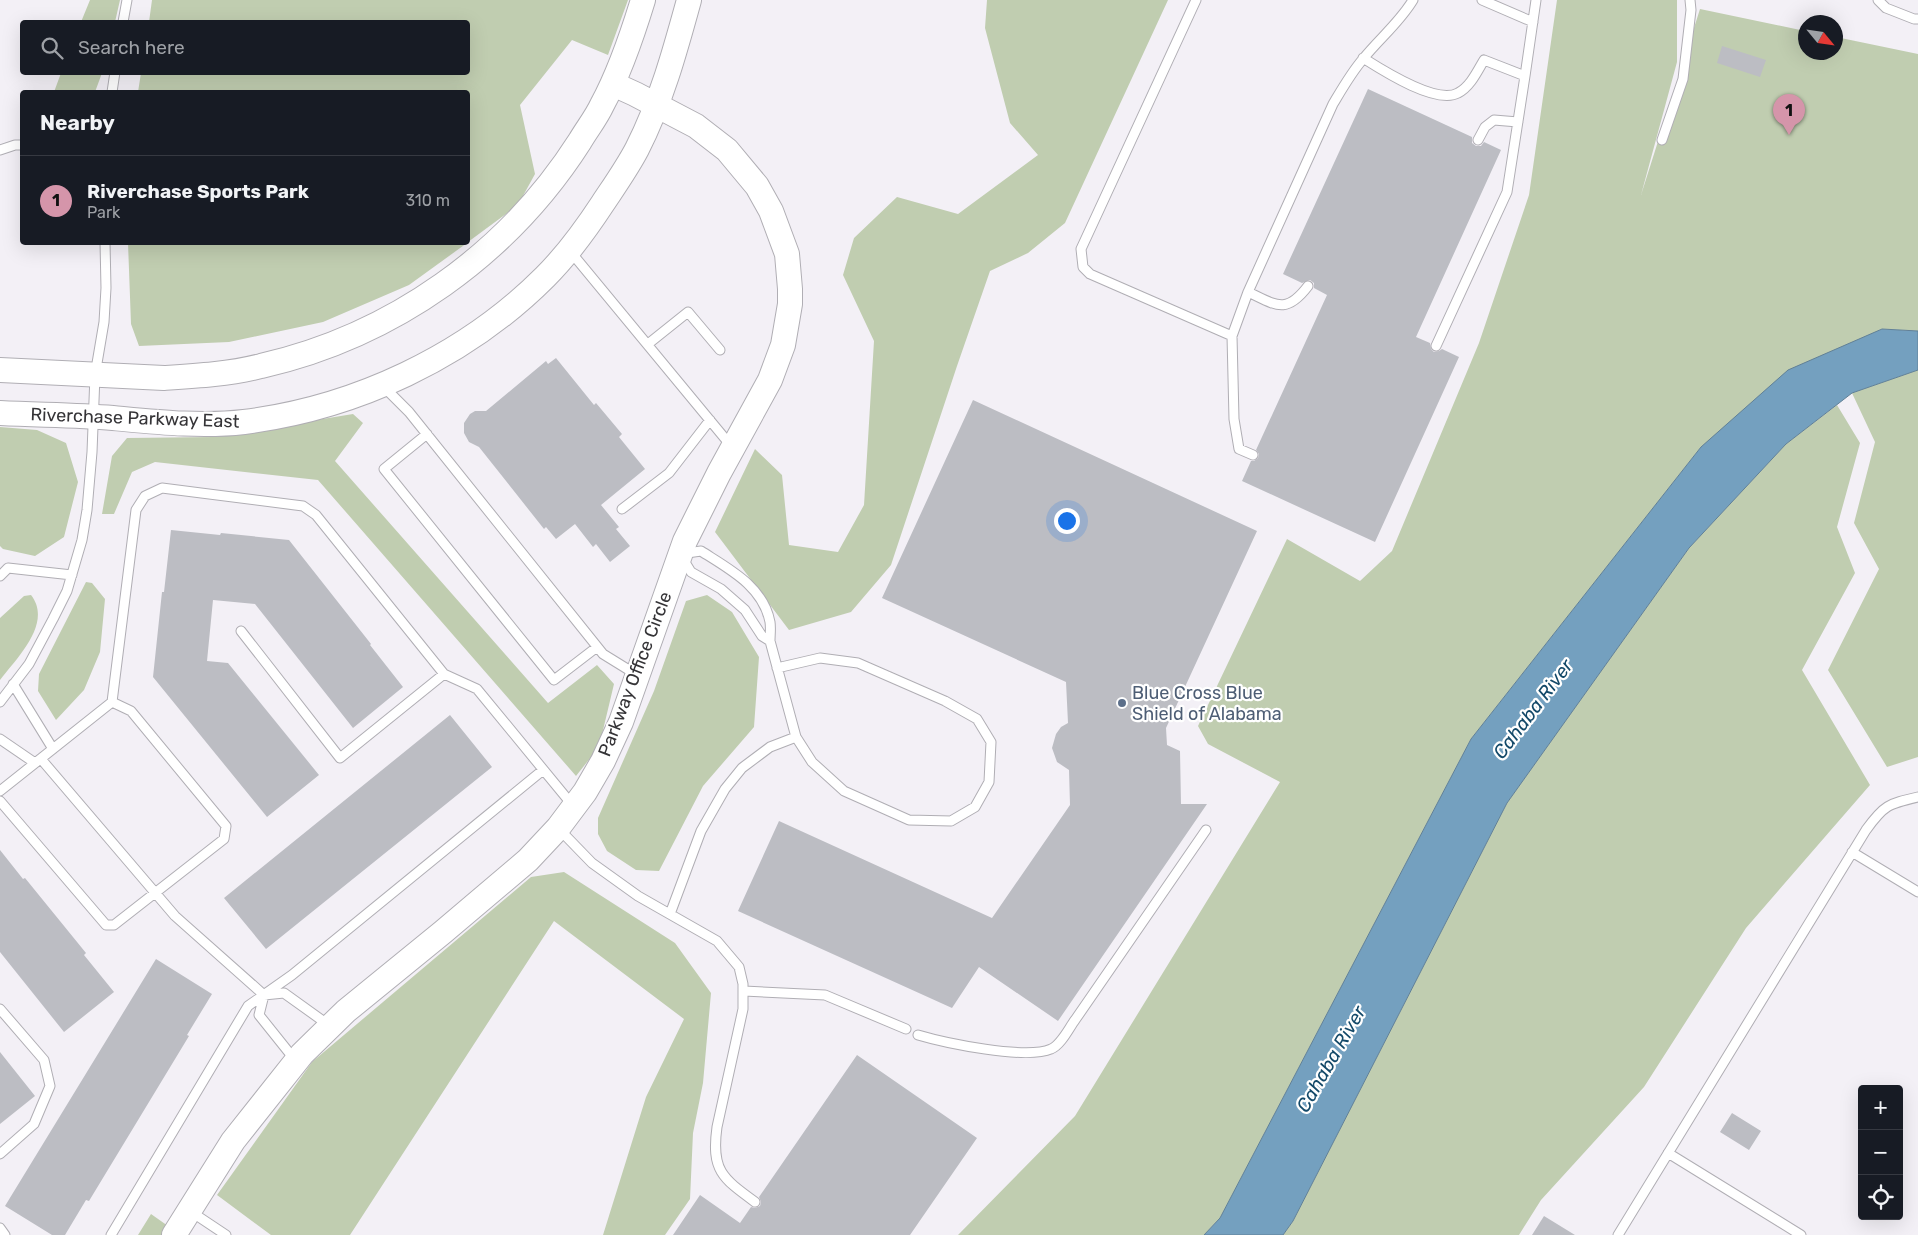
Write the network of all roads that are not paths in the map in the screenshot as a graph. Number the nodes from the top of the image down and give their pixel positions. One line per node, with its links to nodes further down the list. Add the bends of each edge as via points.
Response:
1 (127, 0): 11 (lane)
2 (643, 0): 16 (street)
3 (689, 0): 18 (street, Riverchase Parkway East)
4 (1196, 0): 28 (lane, via 1081,249 1083,267 1090,274)
5 (1414, 0): 13 (lane)
6 (1482, 0): 12 (lane)
7 (1536, 0): 12 (lane)
8 (1690, 0): 21 (lane, via 1683,79)
9 (1878, 0): 10 (lane, via 1886,8)
10 (1918, 19)
11 (123, 20)
12 (1533, 22): 15 (lane)
13 (1363, 58): 15 (lane, via 1401,81 1442,96 1464,89 1484,60); 27 (lane, via 1333,104)
14 (114, 75): 17 (lane)
15 (1525, 76): 19 (lane)
16 (613, 84): 18 (street, Parkway Office Circle); 33 (street, via 565,165 536,202 462,272 419,302 344,340 260,367 164,378)
17 (112, 90)
18 (656, 105): 25 (street, Riverchase Parkway East, via 622,176); 39 (street, Parkway Office Circle, via 696,126 727,150 746,171 772,211 787,254 790,304 783,345 770,380)
19 (1518, 122): 20 (lane, via 1494,120 1485,127); 30 (lane, via 1507,192)
20 (1478, 140)
21 (1662, 140)
22 (20, 145): 23 (lane)
23 (0, 150)
24 (105, 245): 33 (lane, via 104,322)
25 (570, 250): 29 (lane); 34 (street, Riverchase Parkway East, via 524,297 485,327 447,352)
26 (1308, 286): 27 (lane, via 1299,298 1287,305 1276,305)
27 (1248, 292): 28 (lane)
28 (1232, 336): 40 (lane, via 1234,419 1239,449)
29 (648, 344): 31 (lane, via 688,312); 37 (lane)
30 (1436, 346)
31 (720, 350)
32 (0, 370): 33 (street)
33 (95, 375): 36 (lane)
34 (382, 386): 36 (street, Riverchase Parkway East, via 349,398 242,422); 38 (lane)
35 (0, 413): 36 (street, Riverchase Parkway East)
36 (93, 418): 43 (lane, via 87,510)
37 (710, 420): 39 (lane); 41 (lane, via 669,473)
38 (427, 434): 47 (lane); 47 (lane, via 384,469 554,680)
39 (732, 447): 42 (street, Parkway Office Circle)
40 (1254, 455)
41 (622, 509)
42 (680, 554): 46 (lane, via 691,572 721,589); 46 (lane, via 701,551 748,583 761,598 770,622); 50 (street, Parkway Office Circle)
43 (72, 575): 44 (lane, via 8,568); 51 (lane, via 53,619 29,664)
44 (0, 576)
45 (241, 631): 49 (lane, via 340,758)
46 (770, 641): 48 (lane)
47 (597, 647): 50 (lane)
48 (777, 668): 54 (lane); 54 (lane, via 820,658 858,663 945,701 977,719 991,742 989,782 975,807 951,822 909,820 844,791 812,762)
49 (444, 674): 53 (lane, via 316,515 303,506 162,488 145,496 136,510); 58 (lane, via 477,689)
50 (637, 675): 62 (street, Parkway Office Circle, via 603,761)
51 (14, 684): 52 (lane); 56 (lane)
52 (0, 702)
53 (112, 702): 56 (lane); 67 (lane, via 132,711 226,826 224,838)
54 (796, 737): 68 (lane, via 770,747 742,768 726,789 702,831)
55 (0, 740): 57 (lane)
56 (53, 749): 57 (lane)
57 (38, 761): 59 (lane); 67 (lane)
58 (543, 770): 62 (lane); 70 (lane)
59 (0, 791)
60 (1918, 797): 65 (lane, via 1894,802 1880,811)
61 (0, 801): 67 (lane, via 106,925 114,925)
62 (574, 807): 63 (street, Parkway Office Circle)
63 (558, 828): 68 (lane, via 592,863); 72 (street, Parkway Office Circle, via 528,860)
64 (1206, 830): 74 (lane, via 1053,1049 1037,1053 992,1049 945,1043)
65 (1852, 852): 66 (lane); 76 (lane)
66 (1918, 892)
67 (154, 893): 70 (lane, via 175,916)
68 (670, 914): 69 (lane, via 717,941 739,967)
69 (744, 992): 73 (lane, via 825,995); 78 (lane, via 714,1146 717,1165 723,1176)
70 (264, 995): 72 (lane, via 284,993); 75 (lane, via 259,1015); 82 (lane, via 248,1006)
71 (0, 1008): 77 (lane, via 44,1060 50,1086 34,1124)
72 (330, 1026): 75 (street, Parkway Office Circle)
73 (906, 1029)
74 (918, 1035)
75 (296, 1062): 79 (street, Parkway Office Circle, via 233,1141)
76 (1668, 1153): 85 (lane); 86 (lane)
77 (0, 1154)
78 (755, 1202)
79 (189, 1211): 83 (street, Parkway Office Circle); 84 (lane)
80 (0, 1228): 81 (lane)
81 (5, 1235)
82 (111, 1235)
83 (174, 1235)
84 (226, 1235)
85 (1618, 1235)
86 (1801, 1235)

